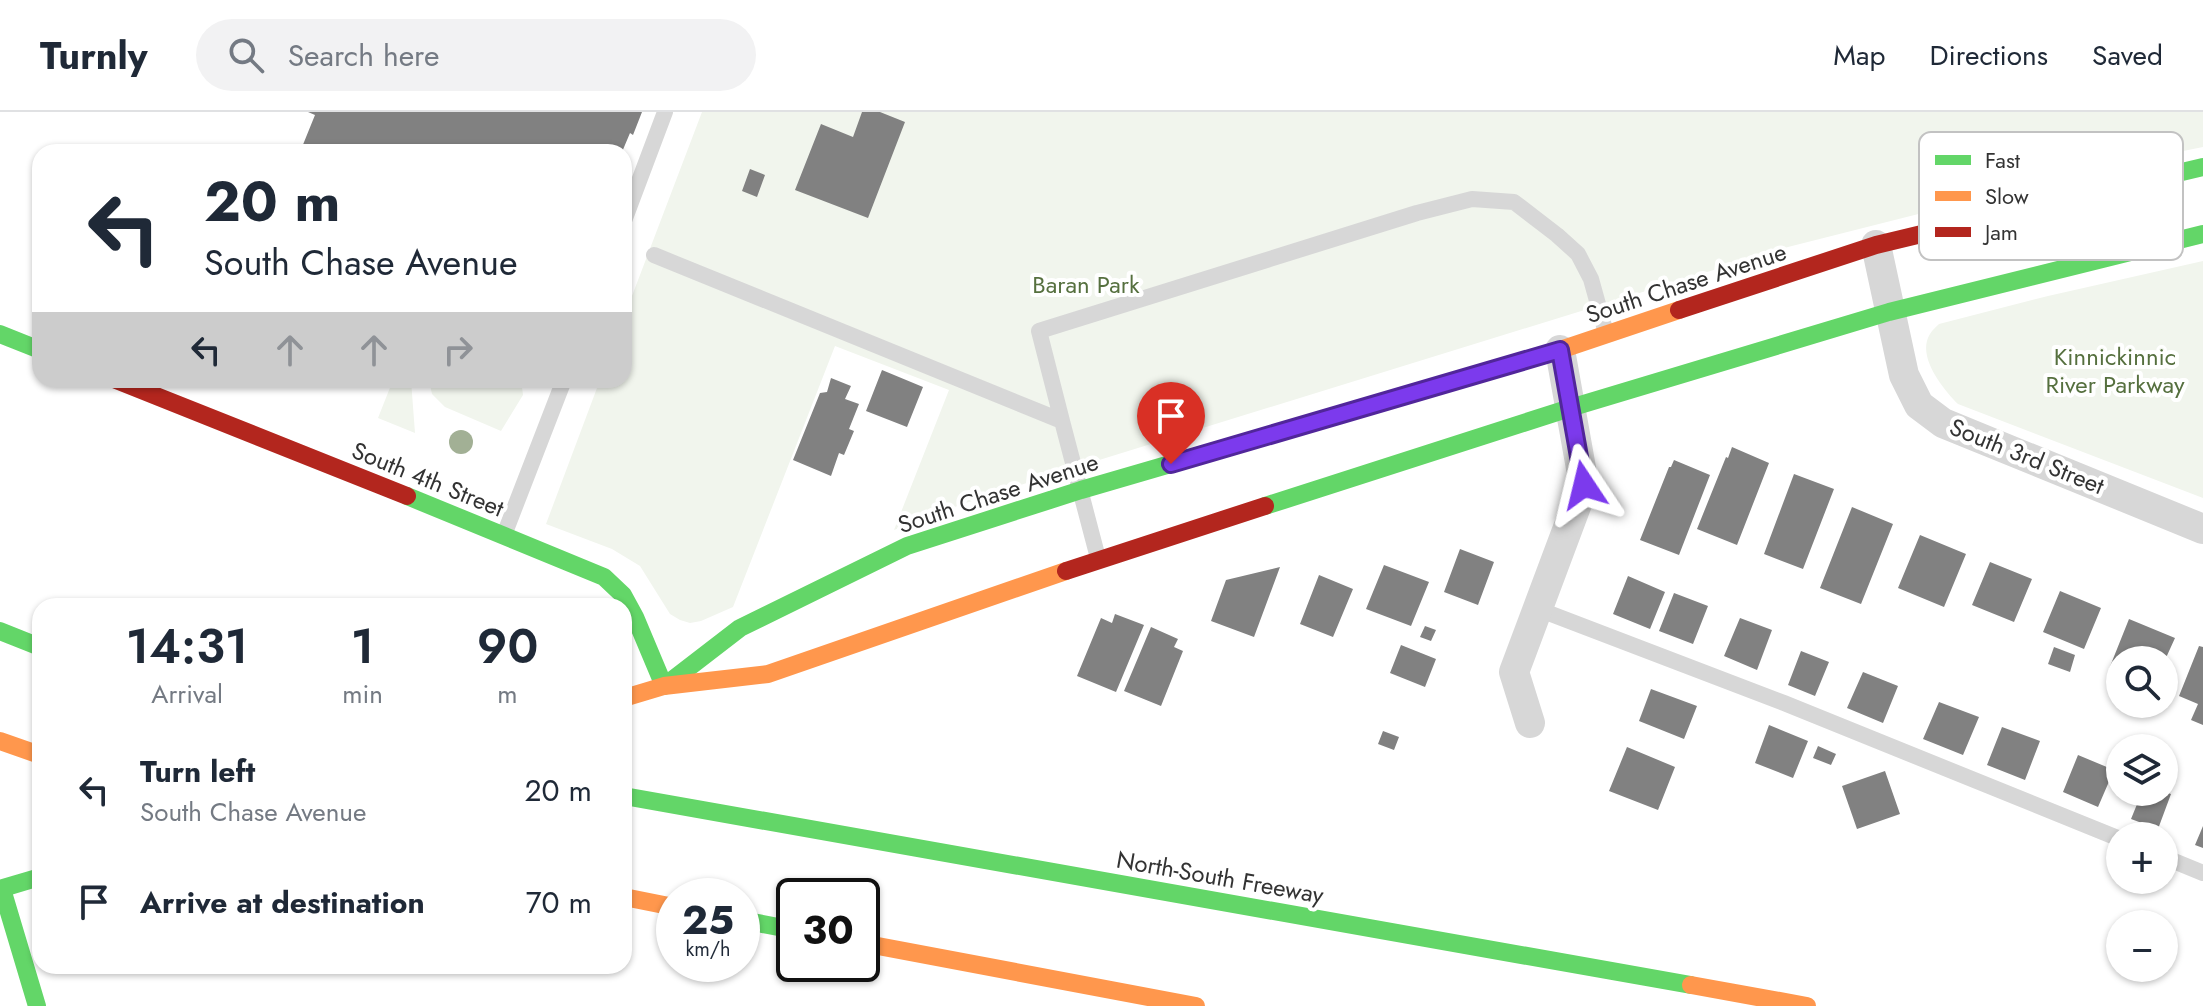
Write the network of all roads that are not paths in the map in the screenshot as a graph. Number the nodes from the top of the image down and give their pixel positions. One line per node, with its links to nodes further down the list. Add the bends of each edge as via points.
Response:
1 (665, 112): 4 (lane)
2 (2203, 167): 3 (main road, South Chase Avenue)
3 (2183, 171)
4 (632, 200)
5 (2203, 234): 7 (main road, South Chase Avenue)
6 (1919, 235): 8 (main road, South Chase Avenue)
7 (2183, 239)
8 (1876, 245): 11 (street, South 3rd Street); 13 (main road, South Chase Avenue)
9 (654, 255): 19 (lane)
10 (2098, 260): 11 (main road, South Chase Avenue)
11 (1889, 312): 18 (main road, South Chase Avenue); 21 (street, South 3rd Street, via 1904,375 1919,405 1943,423)
12 (0, 334): 14 (main road)
13 (1606, 334): 15 (main road, South Chase Avenue); 19 (lane, via 1591,279 1578,254 1514,202 1472,199 1039,331)
14 (32, 347)
15 (1560, 350): 18 (street); 20 (main road, South Chase Avenue)
16 (136, 388): 22 (main road, South 4th Street)
17 (561, 388): 22 (lane)
18 (1570, 408): 23 (main road, South Chase Avenue); 25 (street, via 1584,485)
19 (1062, 421): 20 (lane)
20 (1081, 490): 23 (lane); 29 (main road, South Chase Avenue, via 907,546 740,628)
21 (2203, 529)
22 (504, 535): 24 (main road, South 4th Street, via 604,577)
23 (1098, 560): 29 (main road, South Chase Avenue, via 768,674)
24 (625, 598)
25 (1538, 609): 31 (street, via 1514,672); 35 (lane)
26 (632, 612): 29 (main road, South 4th Street)
27 (0, 631): 28 (main road)
28 (32, 644)
29 (664, 686): 30 (main road, South Chase Avenue)
30 (632, 696)
31 (1530, 723)
32 (0, 741): 33 (main road)
33 (32, 752)
34 (632, 797): 45 (main road, North-South Freeway)
35 (2106, 833)
36 (2178, 863): 37 (lane)
37 (2203, 873)
38 (32, 879): 39 (main road)
39 (1, 889): 43 (main road)
40 (632, 899): 41 (main road)
41 (656, 903)
42 (880, 946): 44 (main road)
43 (37, 1006)
44 (1196, 1006)
45 (1807, 1006)

